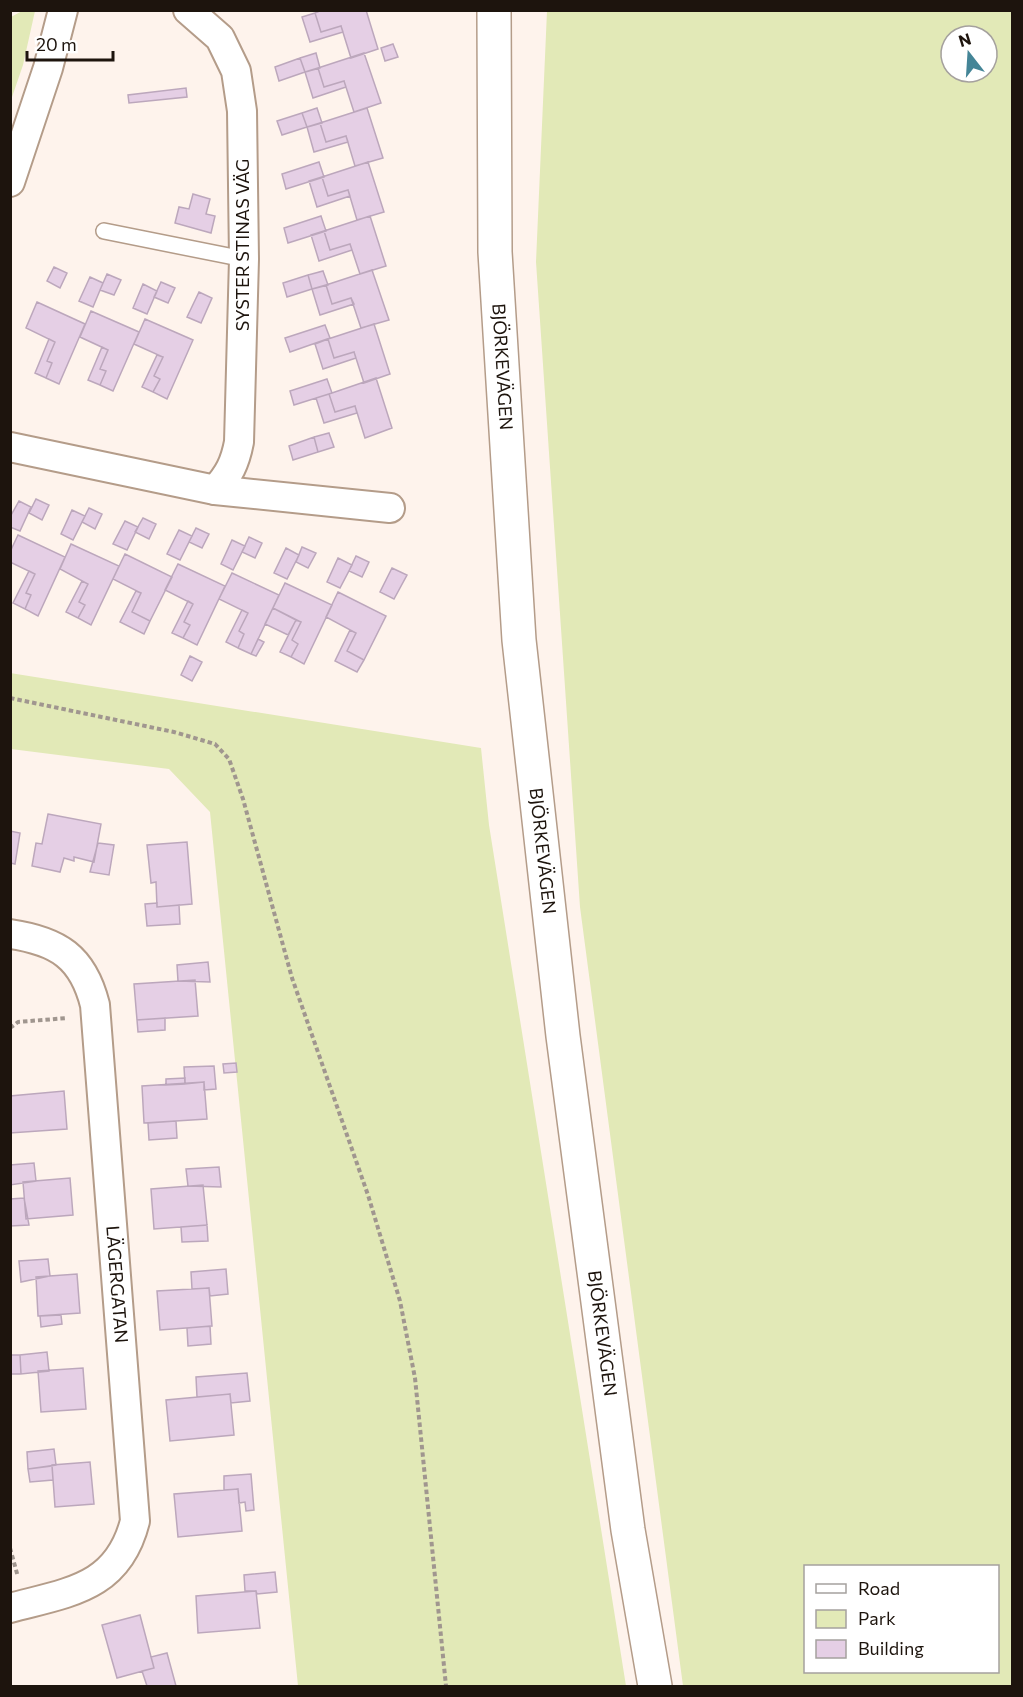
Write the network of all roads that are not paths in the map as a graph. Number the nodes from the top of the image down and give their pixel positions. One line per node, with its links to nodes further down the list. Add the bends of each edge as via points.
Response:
1 (63, 10): 4 (street)
2 (188, 10): 6 (street, SYSTER STINAS VÄG, via 220,38 236,71 242,111)
3 (494, 10): 12 (main road, BJÖRKEVÄGEN, via 495,252 519,640 566,1059 628,1530)
4 (10, 182)
5 (104, 231): 6 (lane)
6 (244, 258): 8 (street, SYSTER STINAS VÄG, via 239,442 236,461)
7 (10, 447): 8 (street)
8 (215, 490): 9 (street)
9 (390, 508)
10 (10, 933): 11 (street, LÄGERGATAN, via 47,941 73,958 90,986 96,1015 135,1521 116,1565 98,1579)
11 (10, 1608)
12 (655, 1686)

